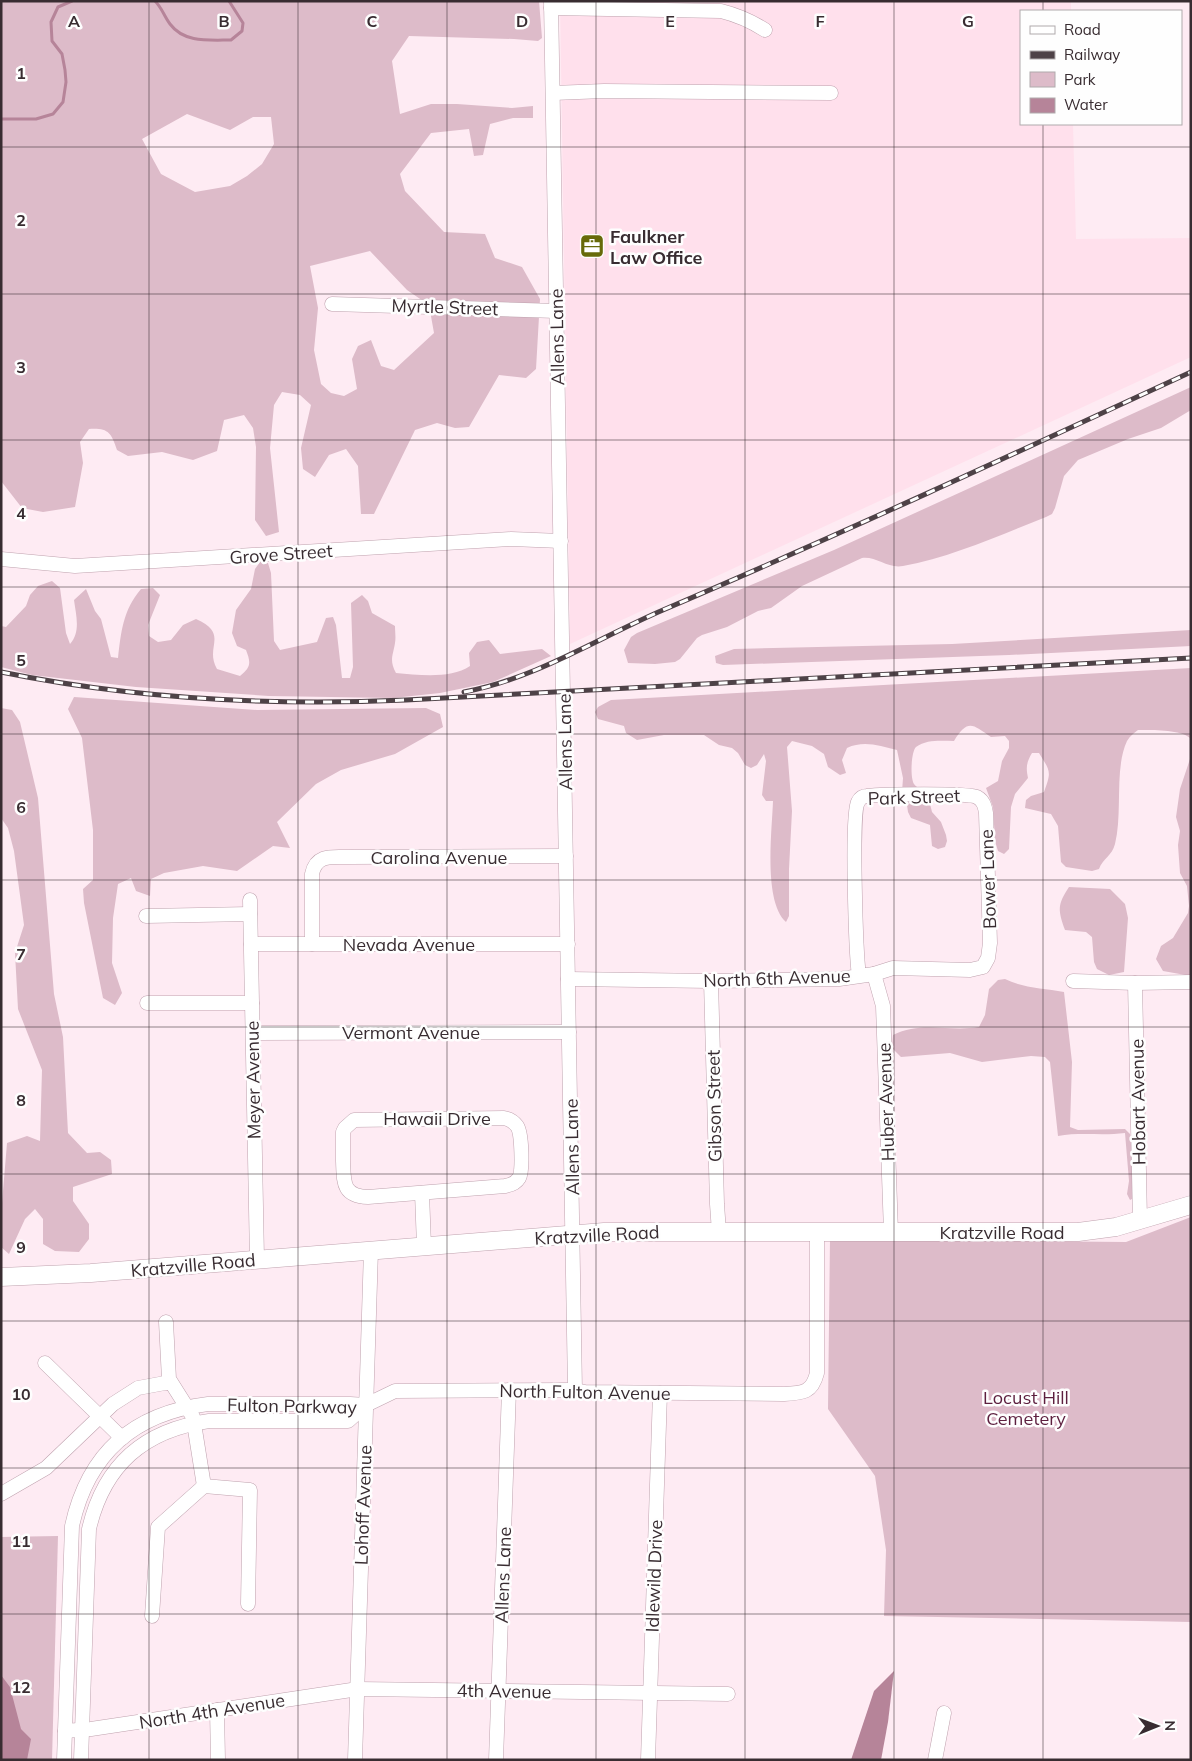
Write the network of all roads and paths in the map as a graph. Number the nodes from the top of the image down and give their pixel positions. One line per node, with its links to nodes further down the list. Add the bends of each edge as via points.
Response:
1 (551, 5): 2 (street, via 705,9 737,15); 3 (street, Allens Lane)
2 (765, 30)
3 (553, 93): 4 (street); 6 (street, Allens Lane)
4 (831, 93)
5 (332, 304): 6 (street, Myrtle Street)
6 (557, 311): 7 (street, Allens Lane)
7 (561, 541): 8 (street, Grove Street, via 512,539 76,566); 10 (street, Allens Lane)
8 (1, 560)
9 (974, 796): 15 (street, Bower Lane, via 983,802 986,813 990,944); 17 (street, Park Street, via 867,796 857,803)
10 (566, 856): 13 (street, Carolina Avenue, via 326,858 315,865 312,874); 14 (street, Allens Lane)
11 (146, 916): 12 (street, Meyer Avenue, via 250,907)
12 (251, 944): 13 (street, Nevada Avenue); 23 (street, Meyer Avenue)
13 (312, 944): 14 (street, Nevada Avenue)
14 (568, 944): 18 (street, Allens Lane)
15 (983, 967): 16 (street, North 6th Avenue, via 970,970 893,968)
16 (874, 974): 17 (street, North 6th Avenue); 32 (street, Huber Avenue, via 883,1006)
17 (859, 976): 20 (street, North 6th Avenue)
18 (568, 979): 20 (street, North 6th Avenue); 25 (street, Allens Lane)
19 (1073, 980): 22 (street)
20 (711, 981): 30 (street, Gibson Street)
21 (1191, 982): 22 (street)
22 (1135, 983): 29 (street, Hobart Avenue)
23 (252, 1002): 24 (street); 26 (street, Meyer Avenue)
24 (147, 1003)
25 (569, 1032): 26 (street, Vermont Avenue); 33 (street, Allens Lane)
26 (252, 1033): 36 (street, Meyer Avenue)
27 (422, 1193): 27 (street, Hawaii Drive, via 506,1186 516,1182 521,1171 518,1127 504,1118 358,1119 345,1128 344,1176 348,1190 360,1197); 34 (street)
28 (1191, 1205): 29 (main road, Kratzville Road)
29 (1140, 1220): 32 (main road, Kratzville Road, via 1078,1232)
30 (720, 1232): 31 (main road, Kratzville Road); 33 (main road, Kratzville Road)
31 (817, 1232): 32 (main road, Kratzville Road); 43 (street, North Fulton Avenue, via 817,1372 814,1384 806,1391 784,1394)
32 (891, 1232)
33 (574, 1234): 34 (main road, Kratzville Road); 42 (street, Allens Lane)
34 (424, 1246): 35 (main road, Kratzville Road)
35 (371, 1250): 36 (main road, Kratzville Road); 44 (street, Lohoff Avenue)
36 (257, 1259): 37 (main road, Kratzville Road)
37 (1, 1277)
38 (166, 1322): 40 (street)
39 (45, 1362): 46 (street)
40 (171, 1383): 45 (street); 46 (street, via 138,1388)
41 (509, 1390): 42 (street, North Fulton Avenue); 44 (street, North Fulton Avenue, via 395,1391); 54 (street, Allens Lane)
42 (575, 1390): 43 (street, North Fulton Avenue)
43 (660, 1393): 55 (street, Idlewild Drive)
44 (366, 1405): 45 (street, Fulton Parkway, via 208,1404); 47 (street, Fulton Parkway, via 348,1421); 53 (street, Lohoff Avenue)
45 (186, 1407): 47 (street); 48 (street, Fulton Parkway, via 146,1421)
46 (100, 1415): 48 (street); 50 (street, via 46,1468)
47 (194, 1423): 49 (street); 59 (street, Fulton Parkway, via 154,1437 134,1451 105,1484 94,1510 88,1547)
48 (122, 1438): 60 (street, Fulton Parkway, via 90,1476 72,1526)
49 (204, 1486): 51 (street, via 250,1490); 52 (street, via 158,1527)
50 (1, 1494)
51 (248, 1604)
52 (152, 1616)
53 (358, 1689): 54 (street, 4th Avenue); 57 (street, North 4th Avenue); 64 (street, Lohoff Avenue)
54 (498, 1690): 55 (street, 4th Avenue); 65 (street, Allens Lane)
55 (650, 1692): 56 (street); 66 (street, Idlewild Drive)
56 (728, 1694)
57 (217, 1710): 59 (street, North 4th Avenue); 63 (street)
58 (944, 1713): 67 (street)
59 (83, 1730): 60 (street, North 4th Avenue); 62 (street, Fulton Parkway)
60 (65, 1731): 61 (street, Fulton Parkway)
61 (64, 1760)
62 (81, 1760)
63 (218, 1760)
64 (355, 1760)
65 (496, 1760)
66 (648, 1760)
67 (936, 1760)

